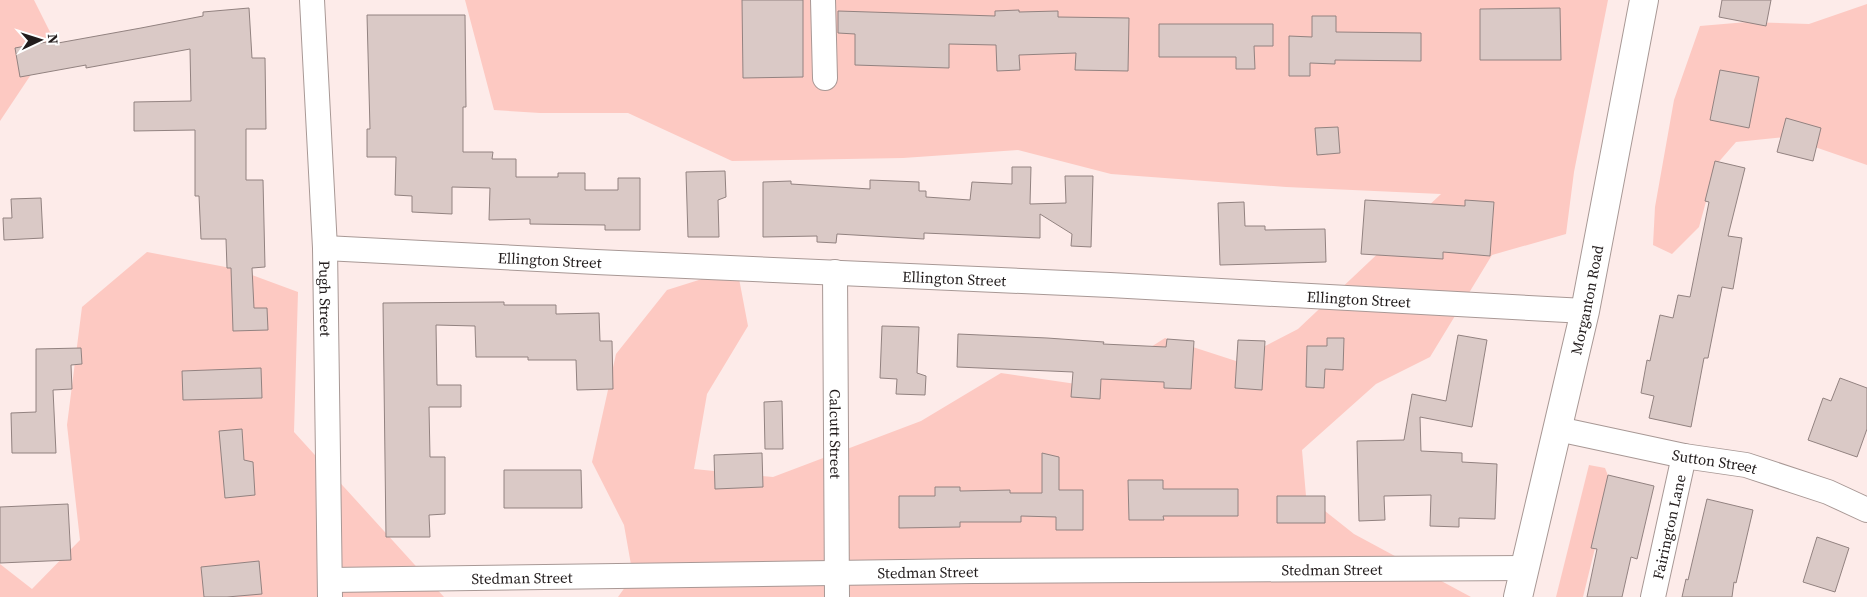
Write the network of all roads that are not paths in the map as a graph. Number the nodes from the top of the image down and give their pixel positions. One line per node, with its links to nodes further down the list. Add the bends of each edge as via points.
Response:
1 (312, 0): 5 (street, Pugh Street)
2 (823, 0): 4 (street)
3 (1644, 0): 7 (main road, Morganton Road)
4 (825, 78)
5 (325, 248): 6 (street, Ellington Street); 13 (street, Pugh Street)
6 (835, 272): 7 (street, Ellington Street); 12 (street, Calcutt Street)
7 (1585, 311): 8 (main road, Morganton Road)
8 (1558, 429): 9 (street, Sutton Street); 11 (main road, Morganton Road)
9 (1684, 456): 10 (street, Sutton Street, via 1746,465 1828,492); 16 (street, Fairington Lane)
10 (1867, 510)
11 (1525, 568): 12 (street, Stedman Street); 15 (main road, Morganton Road)
12 (837, 573): 13 (street, Stedman Street); 14 (street, Calcutt Street)
13 (330, 588)
14 (837, 597)
15 (1518, 597)
16 (1653, 597)

